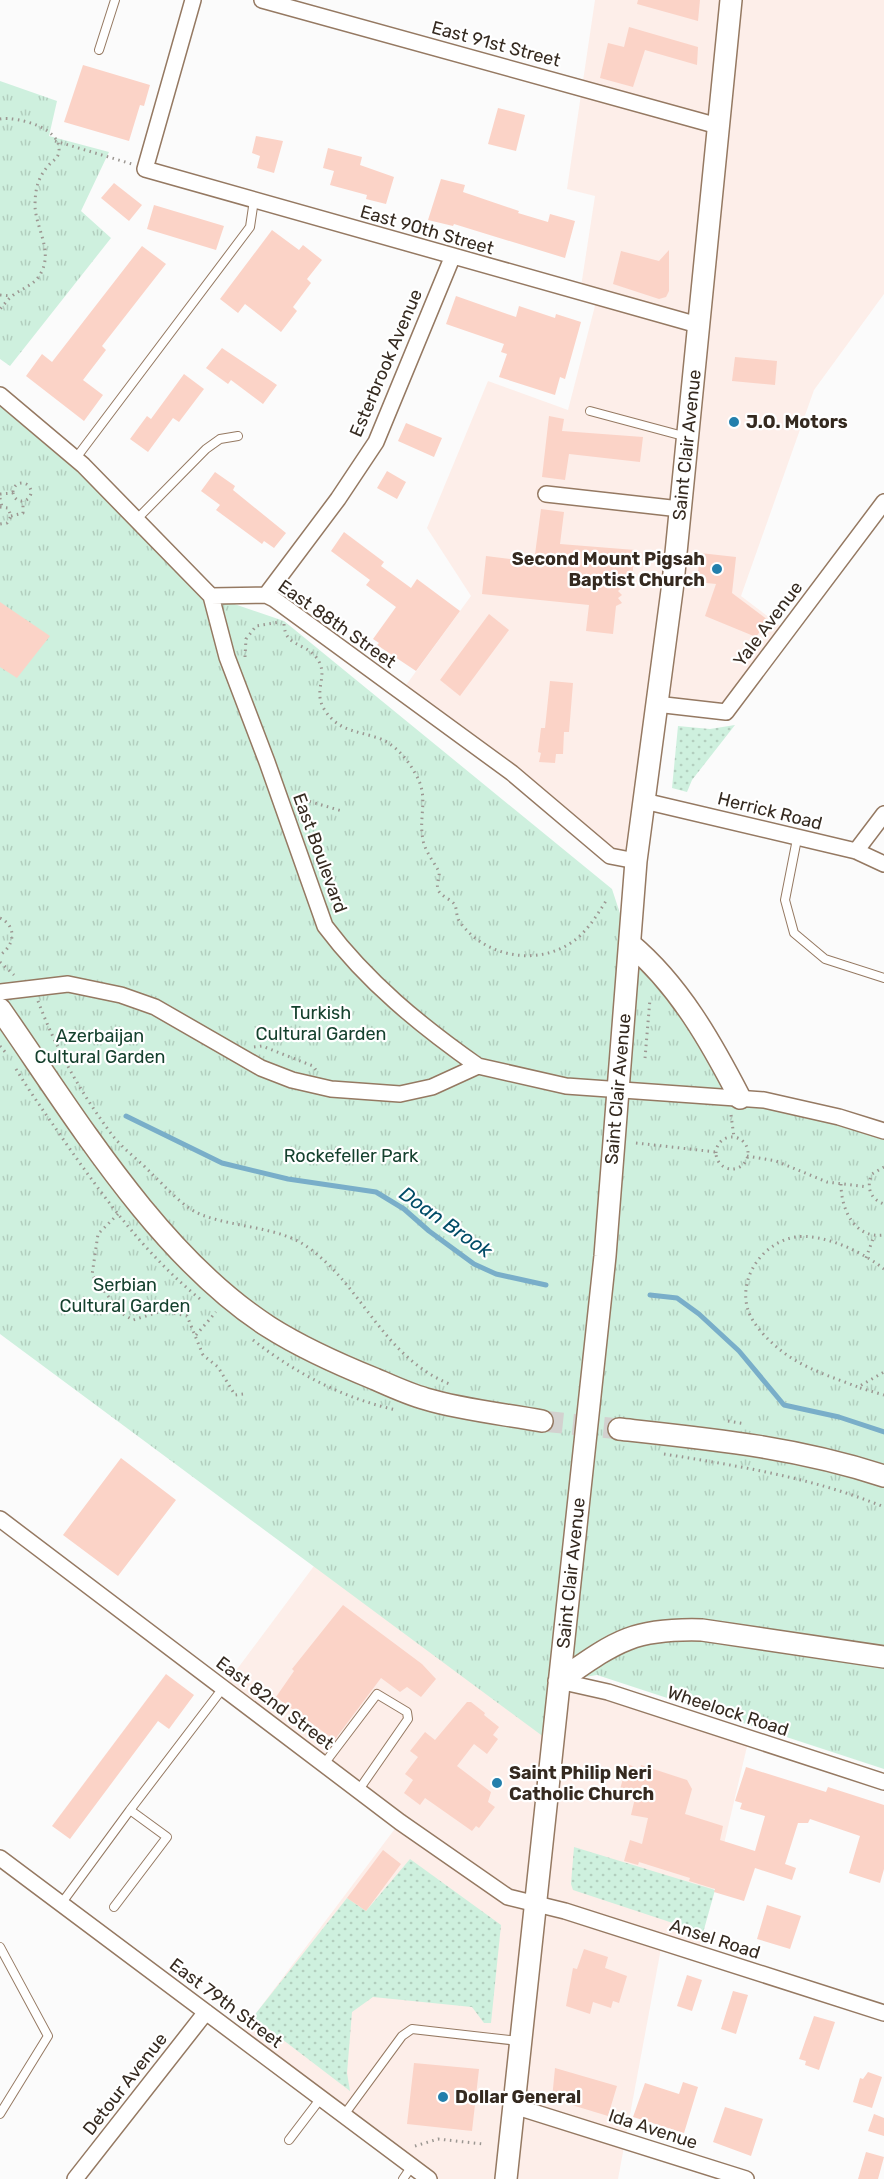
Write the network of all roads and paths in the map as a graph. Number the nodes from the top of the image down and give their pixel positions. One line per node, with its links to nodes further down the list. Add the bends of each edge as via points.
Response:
1 (115, 0): 5 (lane)
2 (193, 0): 9 (street)
3 (262, 0): 7 (street, East 91st Street)
4 (731, 0): 7 (main road, Saint Clair Avenue)
5 (99, 50)
6 (0, 119): 8 (path, via 17,118 41,126)
7 (718, 126): 15 (main road, Saint Clair Avenue)
8 (55, 141): 9 (path); 13 (path, via 58,156 37,180 35,208 45,263 29,286)
9 (140, 167): 10 (street, East 90th Street)
10 (254, 200): 11 (street, East 90th Street); 20 (lane, via 250,227)
11 (452, 258): 15 (street, East 90th Street); 32 (street, Esterbrook Avenue, via 376,442)
12 (0, 295): 13 (path)
13 (12, 296): 14 (path)
14 (0, 309)
15 (699, 326): 19 (main road, Saint Clair Avenue)
16 (0, 395): 20 (street)
17 (590, 411): 19 (lane)
18 (238, 436): 29 (lane, via 220,439 206,449)
19 (687, 437): 27 (main road, Saint Clair Avenue)
20 (76, 458): 29 (street)
21 (13, 493): 23 (path); 24 (path); 24 (path, via 16,485 28,486 30,494)
22 (546, 494): 27 (street)
23 (0, 496): 26 (path)
24 (23, 501): 28 (path, via 23,513)
25 (884, 502): 34 (street, Yale Avenue, via 726,712)
26 (1, 507): 28 (path, via 8,508)
27 (680, 509): 34 (main road, Saint Clair Avenue)
28 (12, 516): 30 (path, via 7,523)
29 (138, 518): 31 (street)
30 (0, 524)
31 (211, 596): 32 (street, East 88th Street); 56 (street, East Boulevard, via 226,657 325,926 402,1009)
32 (266, 596): 41 (street, East 88th Street, via 512,772 610,856)
33 (247, 665): 43 (path, via 245,644 256,626 284,621 284,633 290,642 308,650 319,661 322,674 318,696 324,710 342,727 383,740 401,754 415,772 424,795 423,840 439,872 438,890 454,904 459,921 488,947 525,956 560,949 588,927)
34 (656, 704): 36 (main road, Saint Clair Avenue)
35 (293, 789): 37 (path, via 298,799)
36 (644, 801): 39 (street, Herrick Road); 41 (main road, Saint Clair Avenue)
37 (342, 811)
38 (884, 814): 40 (street)
39 (797, 839): 40 (street, Herrick Road); 49 (lane, via 785,900 794,933 825,959)
40 (856, 851): 42 (street, Herrick Road)
41 (636, 861): 45 (main road, Saint Clair Avenue)
42 (884, 864)
43 (606, 901)
44 (0, 918): 46 (path, via 13,936 10,946)
45 (630, 944): 58 (main road, Saint Clair Avenue); 59 (main road, via 653,964 690,1011 714,1048)
46 (0, 955)
47 (0, 962): 48 (path)
48 (15, 975)
49 (884, 978)
50 (0, 992): 56 (street, via 68,984 121,995 155,1007 261,1068 331,1089 400,1094 432,1087)
51 (36, 997): 77 (path, via 70,1071 114,1138 171,1193 203,1216 280,1235 309,1247 417,1368)
52 (651, 999): 55 (path)
53 (0, 1009): 81 (main road, via 121,1179 166,1235 237,1304 304,1347 425,1399)
54 (249, 1048): 57 (path, via 262,1046 313,1066)
55 (645, 1058)
56 (478, 1066): 58 (street, East Boulevard, via 548,1083)
57 (319, 1077)
58 (618, 1089): 59 (street, East Boulevard); 88 (main road, Saint Clair Avenue, via 605,1256)
59 (735, 1103): 60 (street, East Boulevard, via 790,1105); 61 (path)
60 (884, 1131)
61 (734, 1137): 63 (path, via 724,1139); 64 (path, via 746,1146)
62 (636, 1143): 63 (path)
63 (716, 1152): 64 (path, via 719,1162 733,1168 742,1165)
64 (747, 1156): 66 (path, via 776,1161 815,1178)
65 (884, 1167): 67 (path, via 872,1174)
66 (841, 1184): 67 (path); 71 (path, via 847,1214 856,1228)
67 (868, 1187): 68 (path, via 873,1198)
68 (884, 1204)
69 (118, 1214): 75 (path, via 98,1234 92,1275 122,1313 133,1320 162,1311 187,1316)
70 (884, 1235): 71 (path)
71 (874, 1236): 72 (path)
72 (866, 1258): 73 (path); 78 (path, via 821,1239 792,1238 758,1258 746,1291 753,1319 779,1349 796,1361)
73 (884, 1269)
74 (216, 1312): 75 (path)
75 (196, 1335): 79 (path, via 203,1355 218,1367 228,1388 235,1395)
76 (884, 1372): 78 (path)
77 (455, 1386)
78 (858, 1387): 80 (path)
79 (243, 1394)
80 (884, 1395)
81 (542, 1421)
82 (619, 1429): 84 (main road, via 756,1444)
83 (654, 1453): 85 (path, via 799,1479)
84 (884, 1476)
85 (884, 1506)
86 (0, 1519): 89 (street, East 82nd Street)
87 (884, 1657): 88 (main road, via 702,1630 666,1630 620,1641)
88 (559, 1681): 91 (street, Wheelock Road, via 608,1692); 95 (main road, Saint Clair Avenue)
89 (223, 1688): 90 (street, East 82nd Street); 93 (lane)
90 (324, 1764): 92 (street, East 82nd Street); 92 (lane, via 378,1694 406,1712 408,1719)
91 (884, 1782)
92 (358, 1791): 95 (street, East 82nd Street, via 508,1897)
93 (130, 1810): 96 (lane); 97 (lane, via 167,1837)
94 (0, 1858): 96 (street, East 79th Street)
95 (535, 1902): 100 (street, Ansel Road); 101 (main road, Saint Clair Avenue)
96 (61, 1904): 99 (street, East 79th Street)
97 (114, 1907)
98 (0, 1947): 104 (lane, via 48,2036)
99 (206, 2012): 102 (street, East 79th Street); 110 (street, Detour Avenue)
100 (884, 2013)
101 (521, 2041): 103 (main road, Saint Clair Avenue); 105 (lane, via 412,2029 402,2036)
102 (321, 2098): 105 (street, East 79th Street); 106 (lane)
103 (514, 2106): 113 (main road, Saint Clair Avenue); 114 (street, Ida Avenue)
104 (0, 2114)
105 (344, 2115): 109 (street, East 79th Street)
106 (289, 2140)
107 (483, 2144): 108 (path, via 438,2139)
108 (415, 2146)
109 (412, 2166): 111 (lane); 112 (street, East 79th Street)
110 (75, 2179)
111 (402, 2179)
112 (429, 2179)
113 (506, 2179)
114 (746, 2179)

